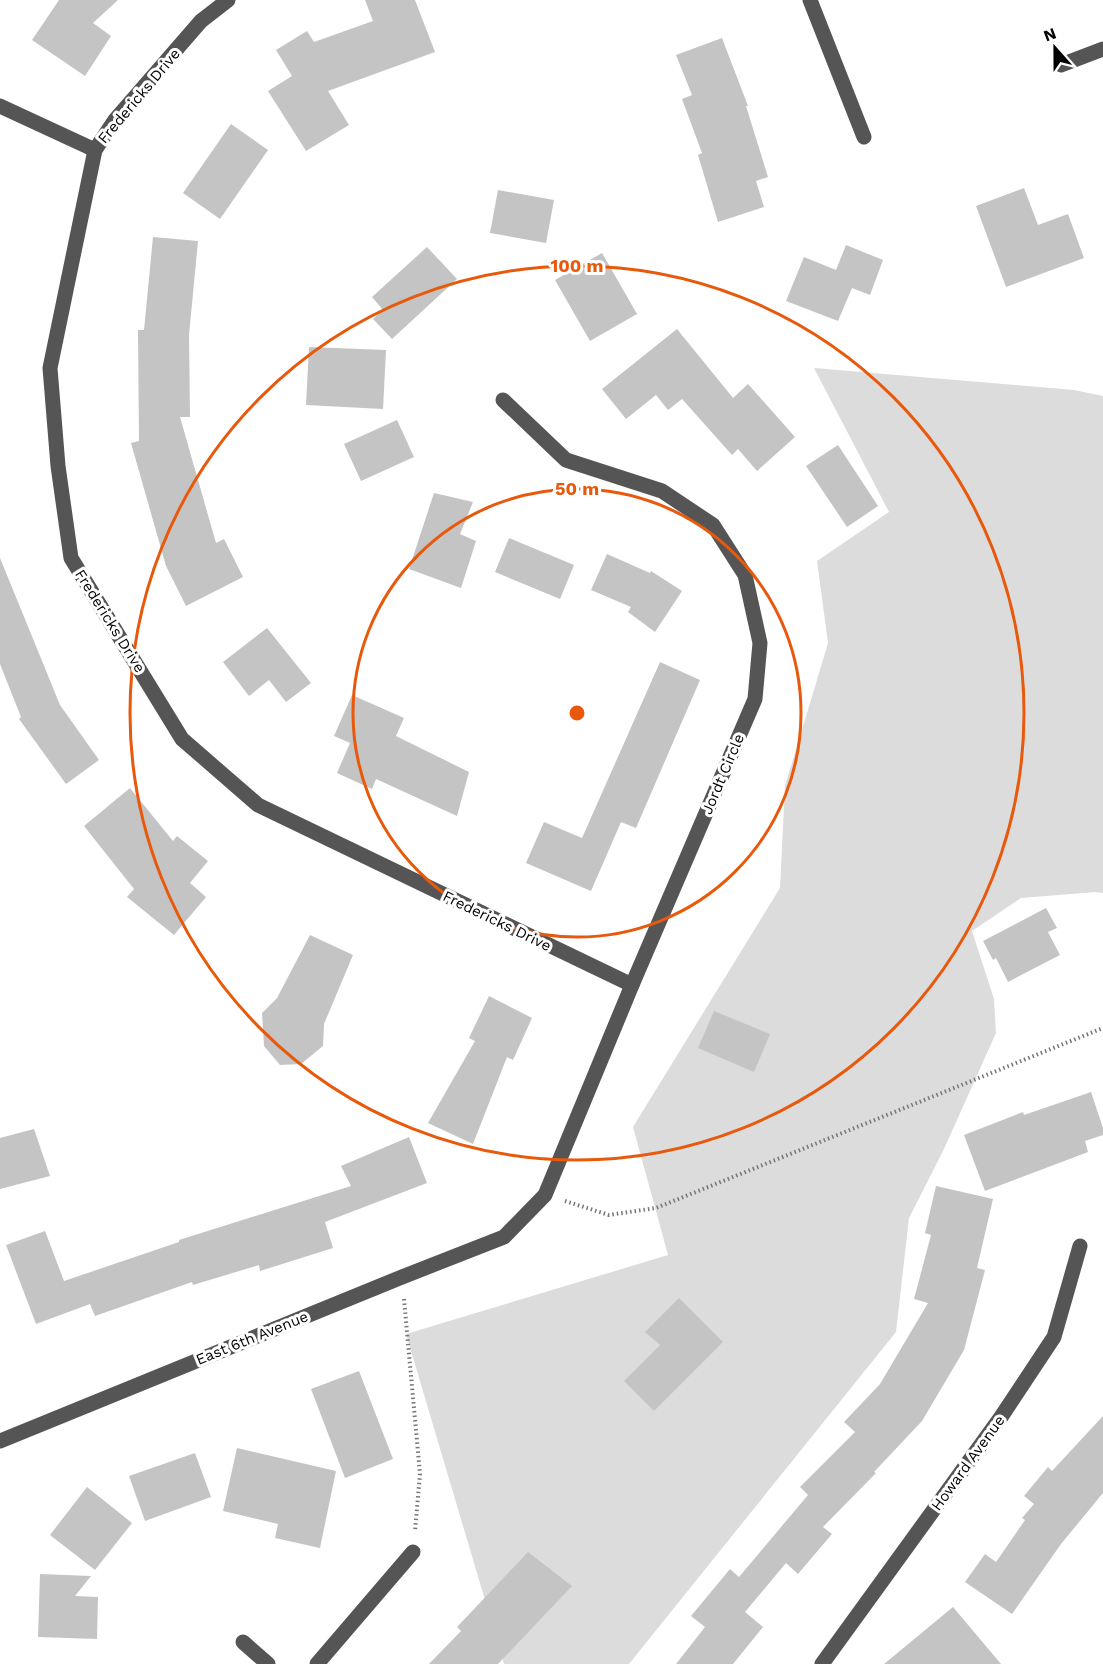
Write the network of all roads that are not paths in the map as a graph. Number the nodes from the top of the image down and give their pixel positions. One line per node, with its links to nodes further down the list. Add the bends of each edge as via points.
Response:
1 (228, 0): 7 (street, Fredericks Drive, via 201,21 115,120)
2 (810, 0): 6 (street)
3 (1103, 49): 4 (street)
4 (1061, 65)
5 (0, 106): 7 (street)
6 (864, 137)
7 (95, 150): 9 (street, Fredericks Drive, via 50,368 71,558 182,739 258,805)
8 (503, 400): 9 (street, Jordt Circle, via 566,460 662,491 713,525 745,574 760,643 755,699)
9 (632, 985): 10 (street, Jordt Circle, via 545,1196)
10 (504, 1237): 12 (street, East 6th Avenue)
11 (1080, 1245): 17 (street, Howard Avenue, via 1054,1337 1001,1417)
12 (0, 1441)
13 (413, 1552): 16 (street)
14 (243, 1642): 15 (street)
15 (268, 1664)
16 (317, 1664)
17 (822, 1664)

